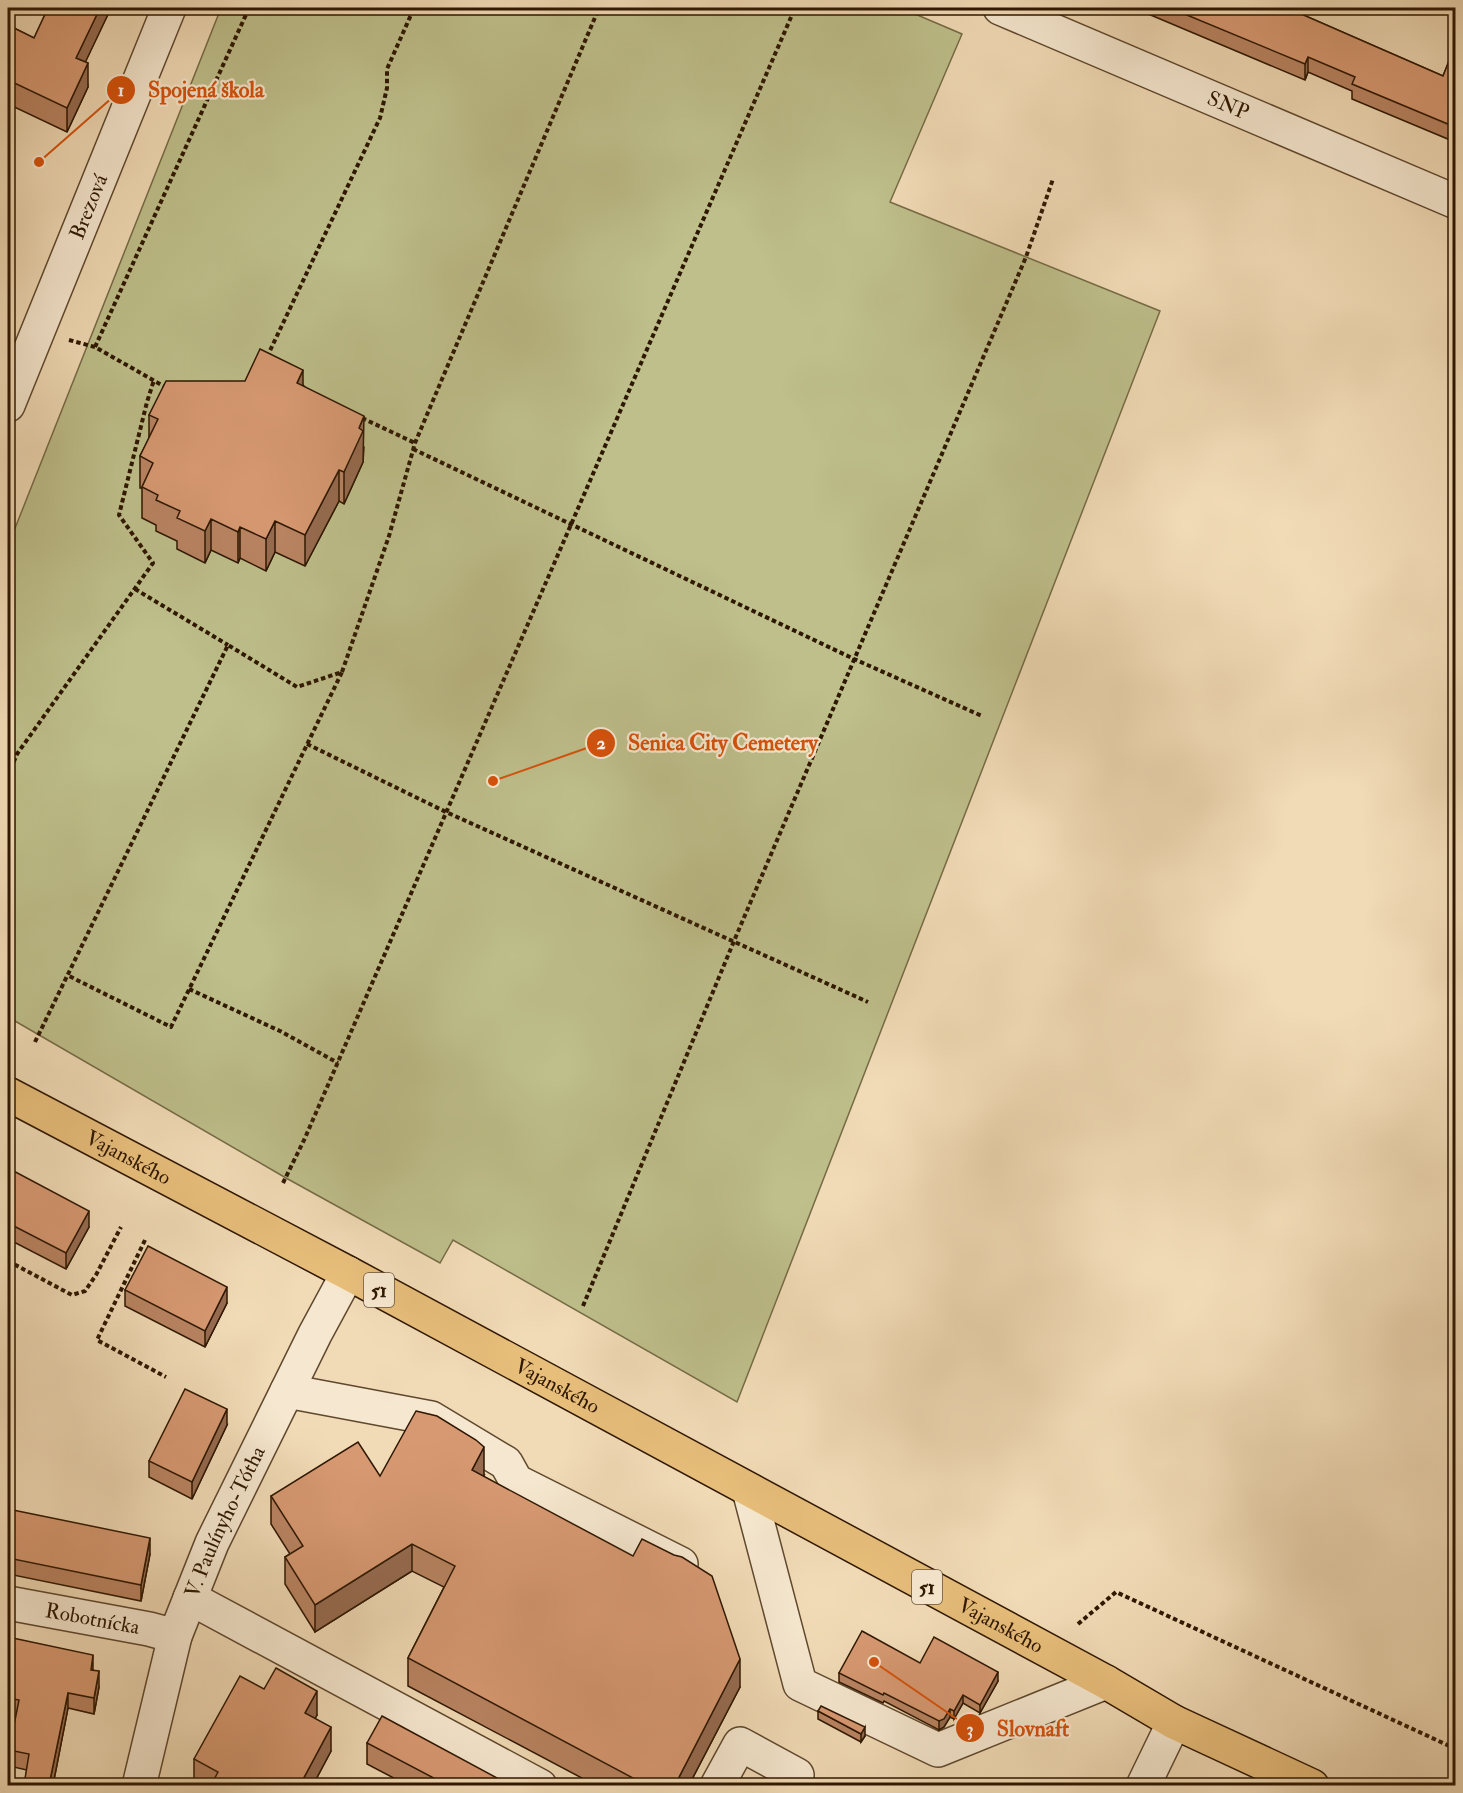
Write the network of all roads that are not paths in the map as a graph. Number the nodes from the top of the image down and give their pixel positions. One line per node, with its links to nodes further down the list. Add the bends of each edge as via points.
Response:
1 (169, 8): 4 (street, Brezová)
2 (1000, 8): 3 (street, SNP)
3 (1455, 202)
4 (8, 405)
5 (8, 1094): 6 (main road, Vajanského / 51)
6 (348, 1274): 7 (street, V. Paulínyho-Tótha); 8 (main road, Vajanského / 51)
7 (287, 1391): 9 (street, via 431,1418 506,1462 516,1481); 10 (street, V. Paulínyho-Tótha, via 212,1543)
8 (749, 1490): 13 (main road, Vajanského / 51); 13 (street, via 800,1684 938,1750)
9 (683, 1566)
10 (190, 1598): 12 (street, V. Paulínyho-Tótha); 16 (street)
11 (8, 1603): 12 (street, Robotnícka)
12 (175, 1636): 15 (street, V. Paulínyho-Tótha)
13 (1106, 1682): 14 (main road, 51)
14 (1174, 1722): 19 (street); 20 (main road, 51)
15 (139, 1785)
16 (540, 1785)
17 (717, 1785): 18 (street, via 740,1744 797,1775)
18 (792, 1785)
19 (1143, 1785)
20 (1312, 1785)

